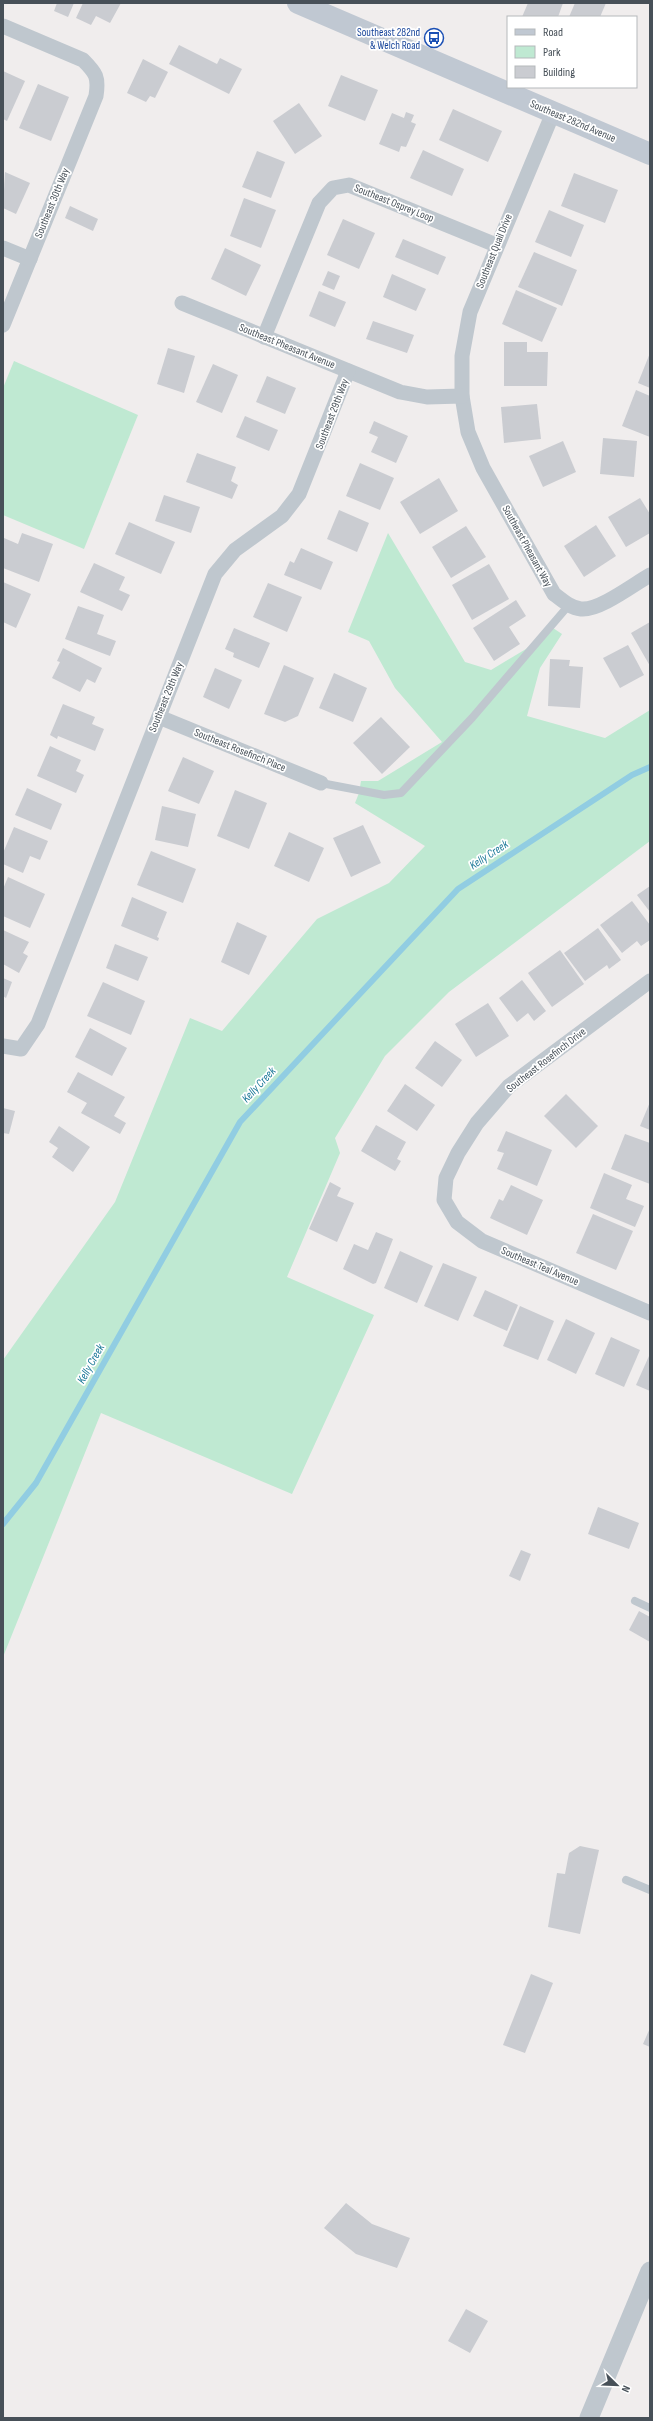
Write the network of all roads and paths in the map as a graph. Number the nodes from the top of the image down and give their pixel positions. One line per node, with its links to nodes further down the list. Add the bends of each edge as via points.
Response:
1 (300, 3): 3 (main road, Southeast 282nd Avenue)
2 (3, 26): 7 (street, Southeast 30th Way, via 83,60 99,81 96,96)
3 (553, 113): 4 (main road, Southeast 282nd Avenue); 5 (street, Southeast Quail Drive)
4 (650, 154)
5 (496, 245): 10 (street, Southeast Osprey Loop, via 371,192 349,185 333,188 319,203); 12 (street, Southeast Quail Drive, via 470,312 462,356)
6 (3, 248): 7 (street)
7 (30, 259): 9 (street, Southeast 30th Way)
8 (182, 303): 10 (street, Southeast Pheasant Avenue)
9 (3, 325)
10 (264, 337): 11 (street, Southeast Pheasant Avenue)
11 (348, 371): 12 (street, Southeast Pheasant Avenue, via 400,392 427,397); 15 (street, Southeast 29th Way, via 299,494 282,516 235,550 215,574)
12 (462, 396): 14 (street, Southeast Pheasant Way, via 468,432 483,468 554,594)
13 (650, 575): 14 (street, Southeast Pheasant Way, via 598,606 582,609)
14 (569, 605): 16 (lane, via 472,718 401,793 384,795)
15 (158, 717): 16 (street, Southeast Rosefinch Place); 18 (street, Southeast 29th Way, via 38,1024 21,1049)
16 (321, 783)
17 (650, 981): 19 (street, Southeast Rosefinch Drive, via 509,1086 477,1123 458,1153 446,1178)
18 (3, 1046)
19 (444, 1200): 20 (street, Southeast Teal Avenue, via 458,1222 482,1240)
20 (648, 1307)
21 (635, 1601): 22 (lane)
22 (650, 1608)
23 (626, 1880): 24 (lane)
24 (650, 1890)
25 (650, 2271): 26 (street)
26 (589, 2418)

